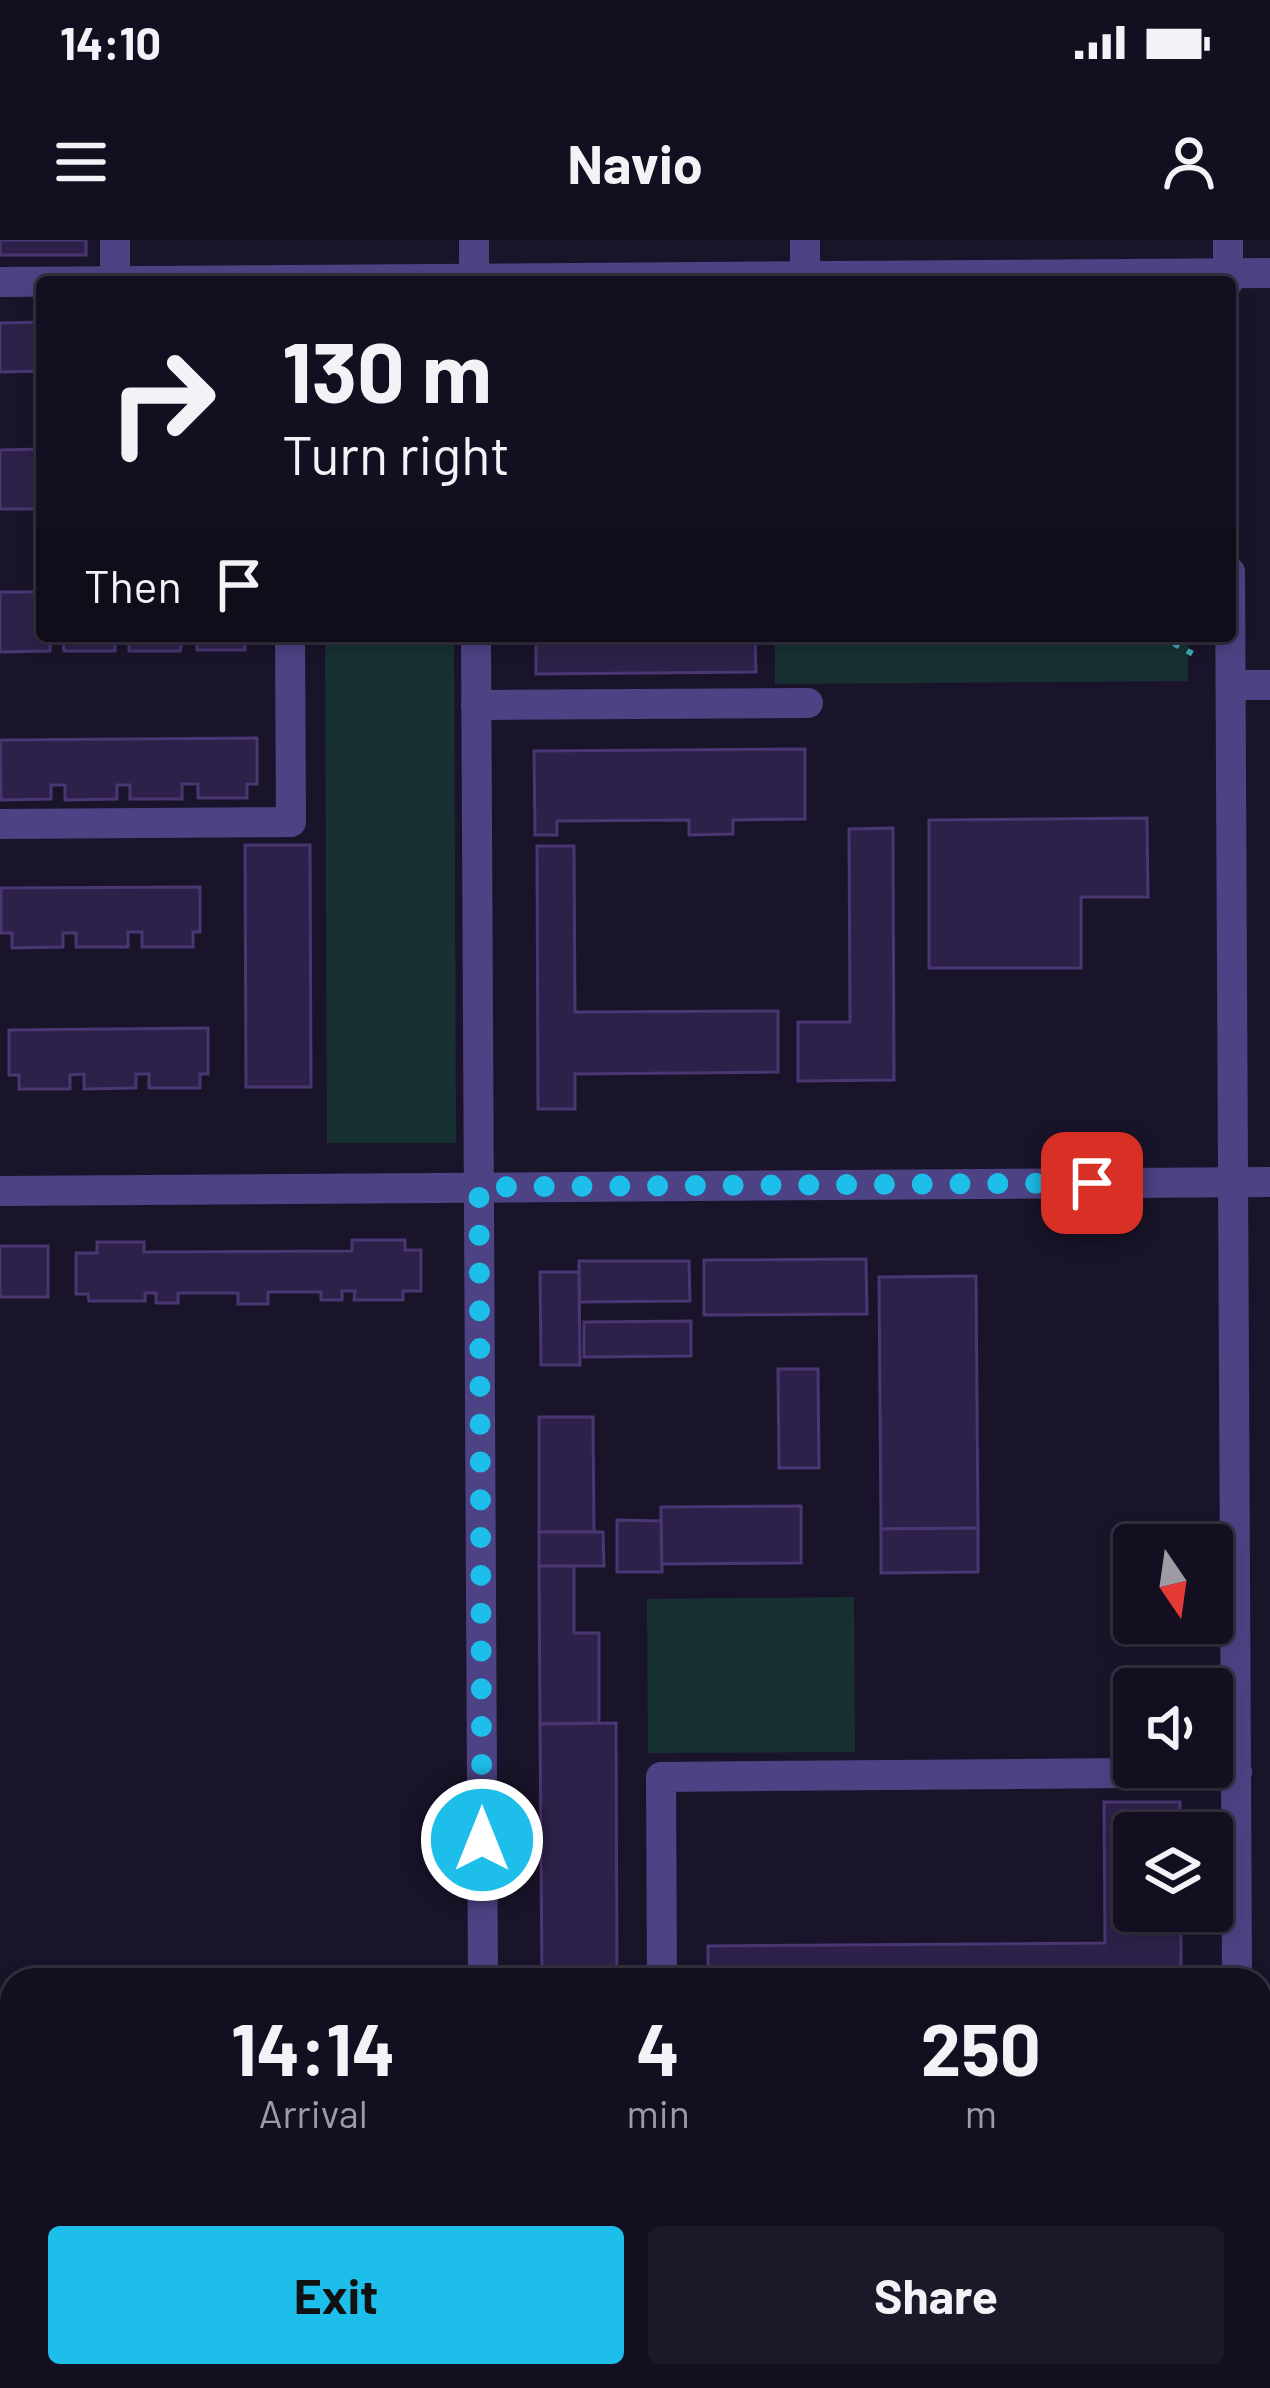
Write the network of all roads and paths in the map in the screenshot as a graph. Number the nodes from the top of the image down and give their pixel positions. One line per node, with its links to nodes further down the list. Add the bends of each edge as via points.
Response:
1 (115, 240): 6 (street)
2 (474, 240): 7 (street)
3 (805, 240): 8 (street)
4 (1228, 240): 9 (street)
5 (1270, 273): 10 (street)
6 (116, 276)
7 (474, 276)
8 (805, 276)
9 (1228, 276)
10 (1236, 277)
11 (0, 282): 12 (street)
12 (36, 282)
13 (290, 642): 21 (street, via 291,822)
14 (476, 642): 20 (street)
15 (1168, 642): 17 (path)
16 (1231, 642): 17 (street)
17 (1231, 678): 18 (street); 22 (street)
18 (1270, 685)
19 (808, 703): 20 (street)
20 (476, 705): 24 (street)
21 (0, 824)
22 (1233, 1182): 23 (street); 24 (street); 26 (street)
23 (1270, 1182)
24 (479, 1187): 25 (street); 27 (street)
25 (0, 1191)
26 (1237, 1772): 28 (street, via 661,1777); 29 (street)
27 (483, 1968)
28 (662, 1968)
29 (1238, 1968)

